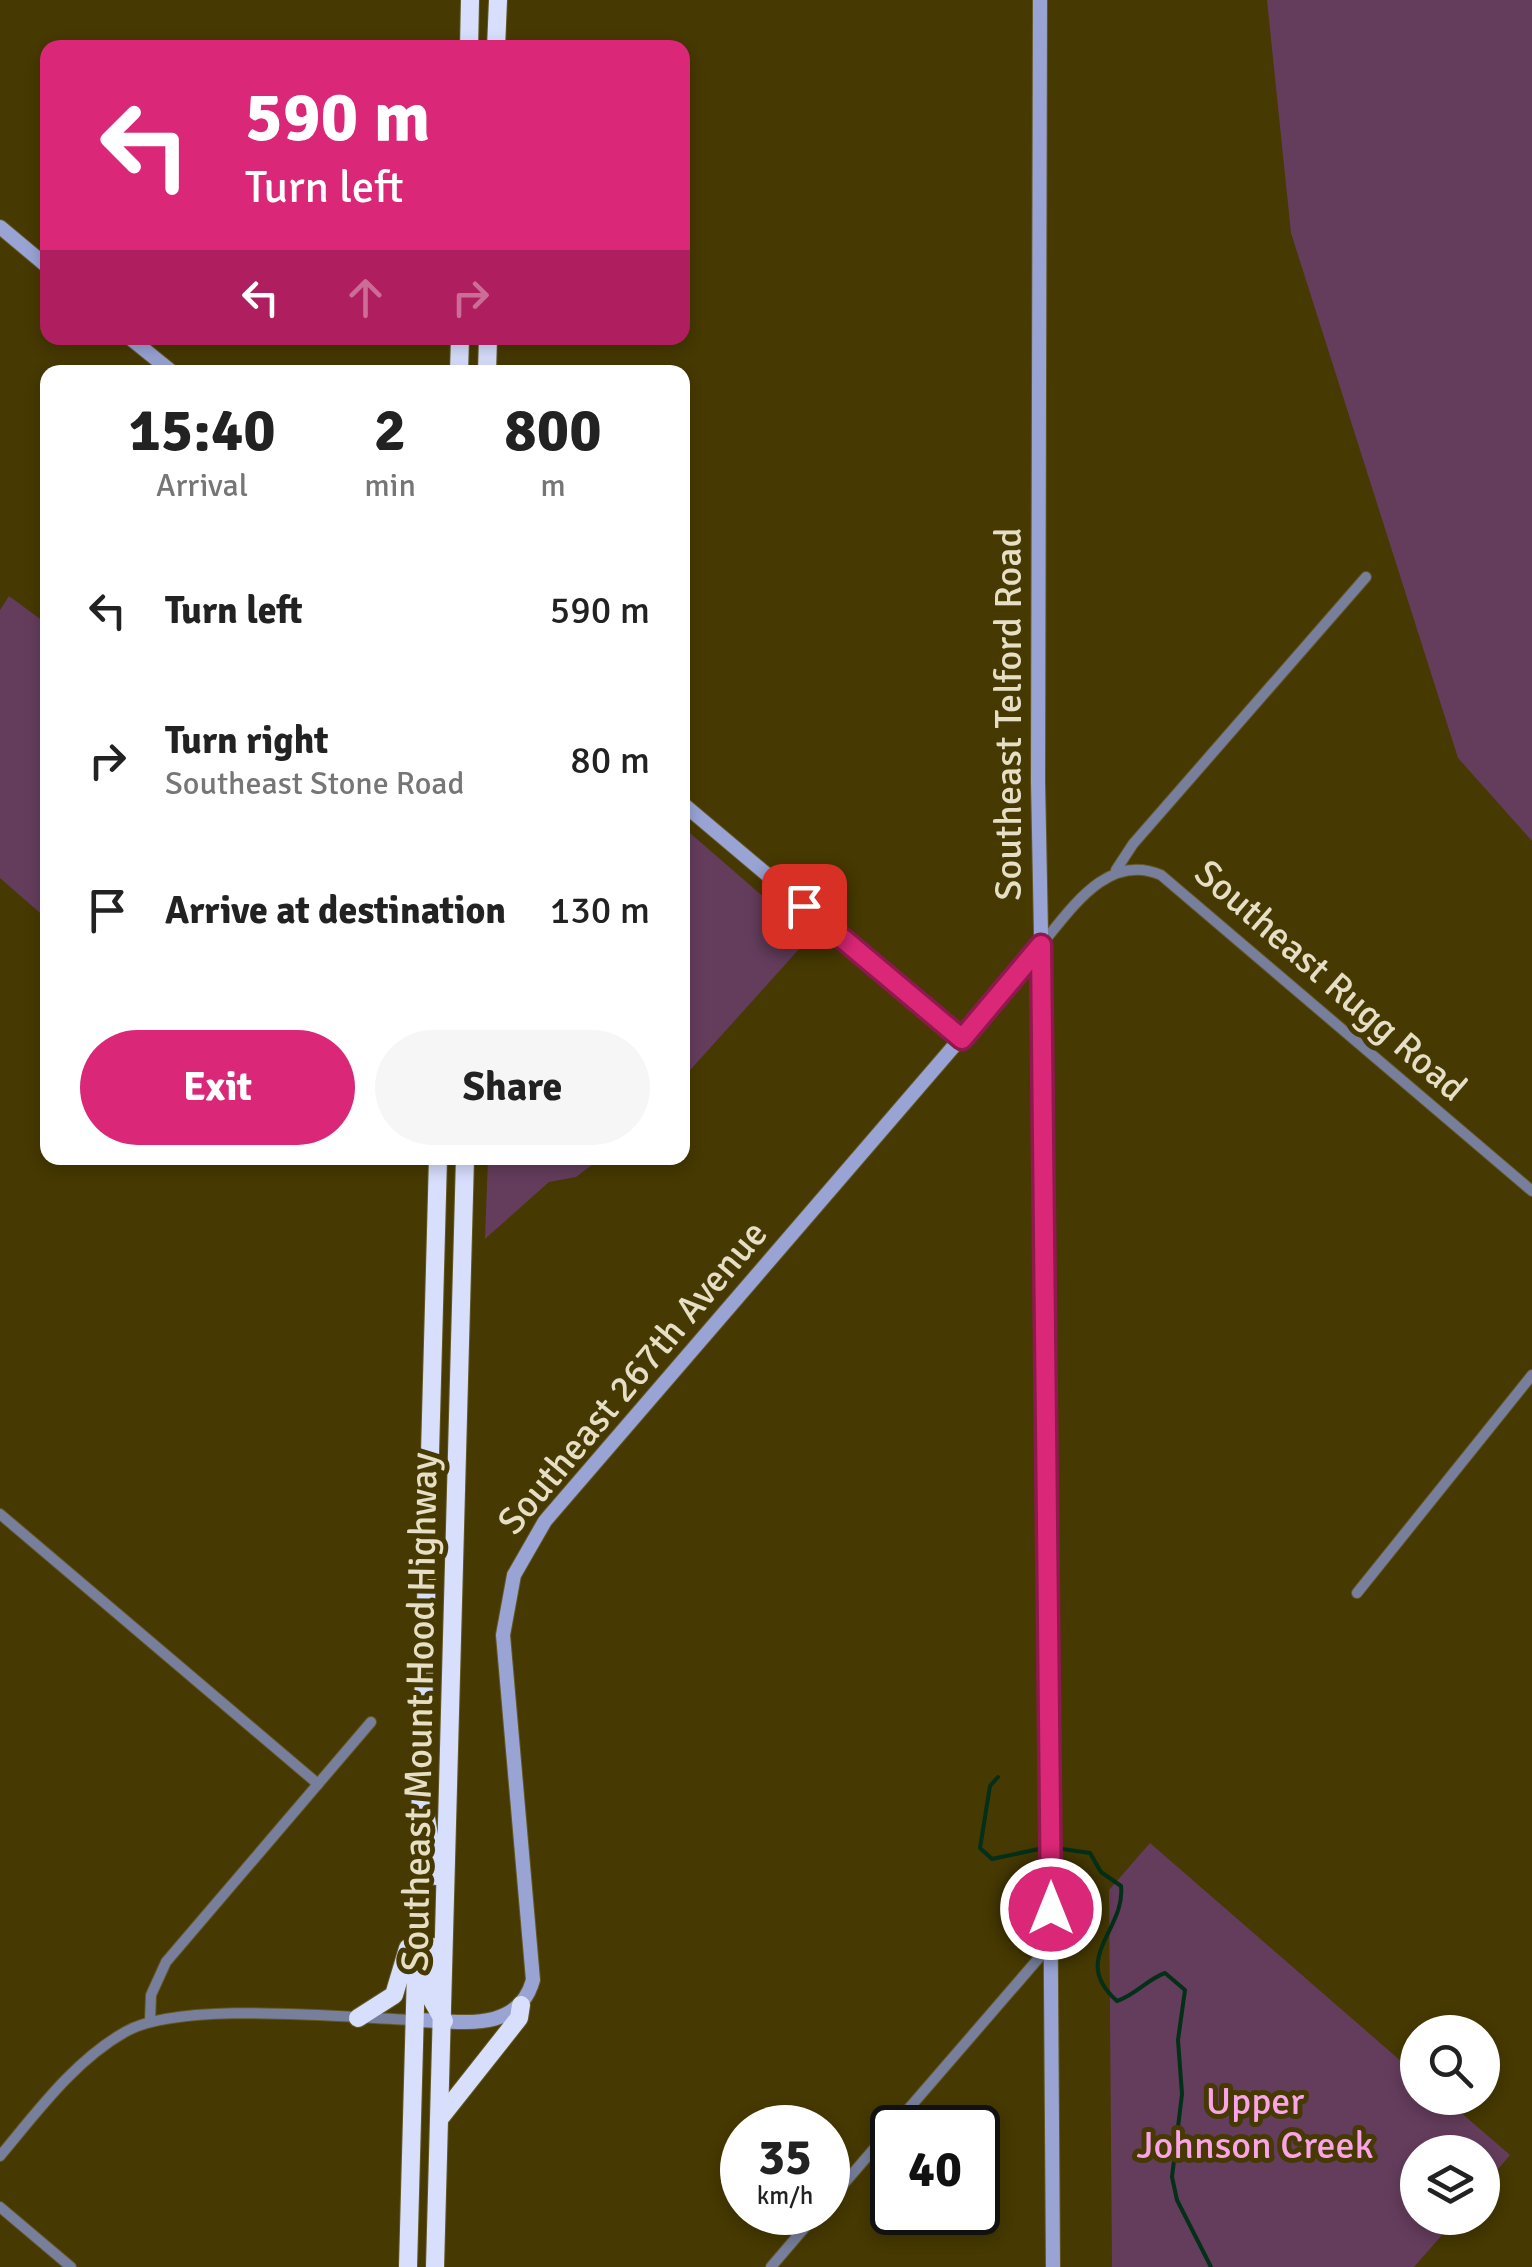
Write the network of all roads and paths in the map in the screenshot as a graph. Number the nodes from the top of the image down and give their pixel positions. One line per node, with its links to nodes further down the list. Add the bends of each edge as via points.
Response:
1 (470, 0): 4 (highway)
2 (498, 0): 5 (highway)
3 (1040, 0): 13 (street, Southeast Telford Road)
4 (469, 40)
5 (496, 40)
6 (0, 227): 7 (street)
7 (40, 261)
8 (139, 345): 9 (street)
9 (163, 365)
10 (1366, 577): 12 (street)
11 (690, 810): 14 (street)
12 (1116, 870): 13 (street); 17 (street, Southeast Rugg Road, via 1138,868 1171,882)
13 (1041, 945): 14 (street, Southeast 267th Avenue); 25 (street, Southeast Telford Road)
14 (962, 1039): 26 (street, Southeast 267th Avenue, via 557,1506 523,1555 508,1593 502,1652 532,1960 533,1980)
15 (438, 1165): 23 (highway, Southeast Mount Hood Highway)
16 (465, 1165): 30 (highway, Southeast Mount Hood Highway)
17 (1532, 1192)
18 (1532, 1375): 20 (street)
19 (0, 1514): 22 (street)
20 (1356, 1593)
21 (372, 1722): 22 (street)
22 (318, 1784): 29 (street, via 166,1962 151,1995)
23 (420, 1793): 24 (highway, Southeast Mount Hood Highway); 30 (highway, via 436,1861 432,2000)
24 (417, 1904): 27 (highway, via 398,1988); 28 (highway, Southeast Mount Hood Highway)
25 (1051, 1944): 33 (street); 41 (street, Southeast Telford Road)
26 (521, 2005): 30 (street, via 488,2022); 31 (highway, via 519,2018)
27 (358, 2018): 28 (street); 29 (street, via 204,2015)
28 (415, 2020): 30 (street); 36 (highway, via 427,2041 422,2171); 38 (highway, Southeast Mount Hood Highway)
29 (150, 2021): 32 (street, via 72,2074)
30 (444, 2021): 31 (highway, Southeast Mount Hood Highway)
31 (440, 2119): 36 (highway, Southeast Mount Hood Highway)
32 (0, 2156)
33 (850, 2177)
34 (0, 2207): 37 (street)
35 (798, 2235): 40 (street)
36 (435, 2241): 39 (highway, Southeast Mount Hood Highway)
37 (71, 2267)
38 (408, 2267)
39 (435, 2267)
40 (771, 2267)
41 (1053, 2267)

